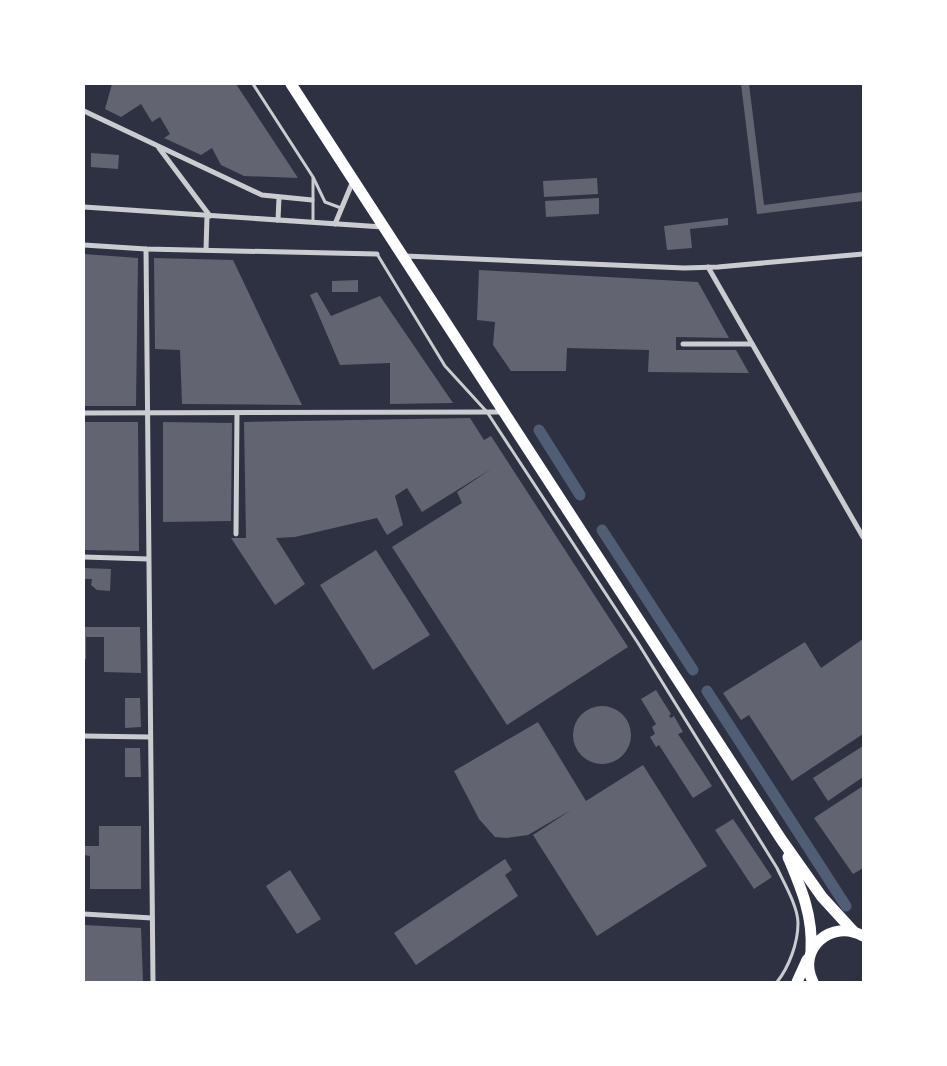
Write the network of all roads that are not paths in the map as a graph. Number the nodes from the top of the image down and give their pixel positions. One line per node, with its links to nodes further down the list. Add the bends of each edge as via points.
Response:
1 (253, 84): 5 (lane)
2 (291, 84): 6 (highway)
3 (84, 111): 4 (street)
4 (158, 145): 7 (street, via 262,195); 11 (street)
5 (313, 177): 8 (lane); 10 (lane, via 326,202)
6 (353, 181): 10 (street); 15 (highway)
7 (279, 198): 8 (street); 12 (street)
8 (312, 200): 13 (lane)
9 (84, 207): 11 (street)
10 (342, 208): 14 (street)
11 (209, 216): 12 (street); 18 (street)
12 (278, 220): 13 (street)
13 (313, 223): 14 (street)
14 (335, 224): 15 (street)
15 (383, 227): 21 (highway)
16 (84, 245): 17 (street)
17 (146, 249): 18 (street); 28 (street)
18 (206, 250): 19 (street)
19 (377, 254): 25 (lane, via 445,366)
20 (863, 254): 22 (street)
21 (402, 255): 22 (street); 26 (highway)
22 (708, 267): 24 (street)
23 (683, 344): 24 (street)
24 (752, 344): 31 (street)
25 (487, 412): 26 (street); 29 (street); 42 (lane, via 638,643 777,868 790,895 798,923 786,970)
26 (503, 412): 36 (highway)
27 (84, 413): 28 (street)
28 (146, 413): 29 (street); 33 (street)
29 (237, 413): 30 (street)
30 (236, 534)
31 (863, 537)
32 (84, 557): 33 (street)
33 (148, 559): 35 (street)
34 (84, 736): 35 (street)
35 (150, 737): 38 (street)
36 (781, 839): 39 (highway, via 822,897); 40 (highway, via 808,904 812,930)
37 (84, 914): 38 (street)
38 (152, 918): 41 (street)
39 (859, 934): 40 (highway, via 834,931 825,935)
40 (810, 953): 43 (highway); 44 (highway, via 808,969)
41 (153, 982)
42 (777, 982)
43 (797, 982)
44 (813, 982)

